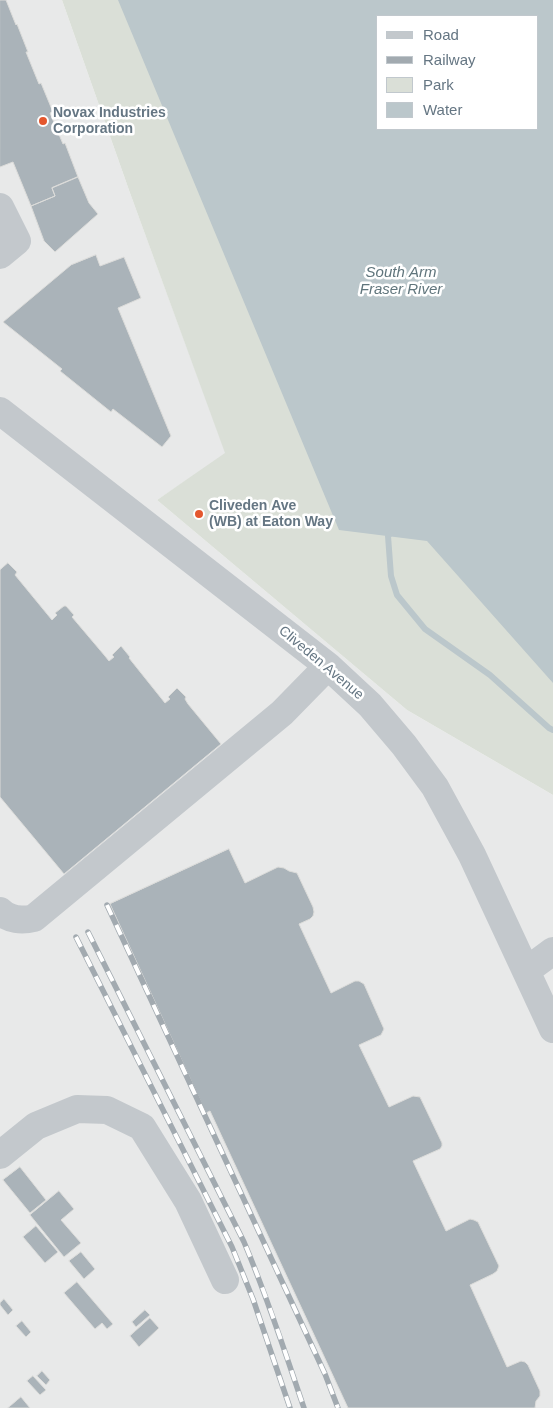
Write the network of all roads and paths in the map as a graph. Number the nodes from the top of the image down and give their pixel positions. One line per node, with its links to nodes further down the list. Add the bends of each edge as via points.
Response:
1 (0, 207): 2 (street, via 17,241)
2 (0, 256)
3 (0, 411): 5 (street, Cliveden Avenue)
4 (0, 434): 5 (street)
5 (40, 443): 6 (street, Cliveden Avenue)
6 (328, 666): 7 (street, via 282,713 34,918 15,919); 9 (street, Cliveden Avenue, via 370,705 435,788 472,855)
7 (0, 912)
8 (553, 951): 9 (street)
9 (526, 970): 10 (street, Cliveden Avenue)
10 (553, 1029)
11 (0, 1155): 12 (street, via 36,1126 77,1109 108,1110 142,1127 188,1201)
12 (224, 1280)

